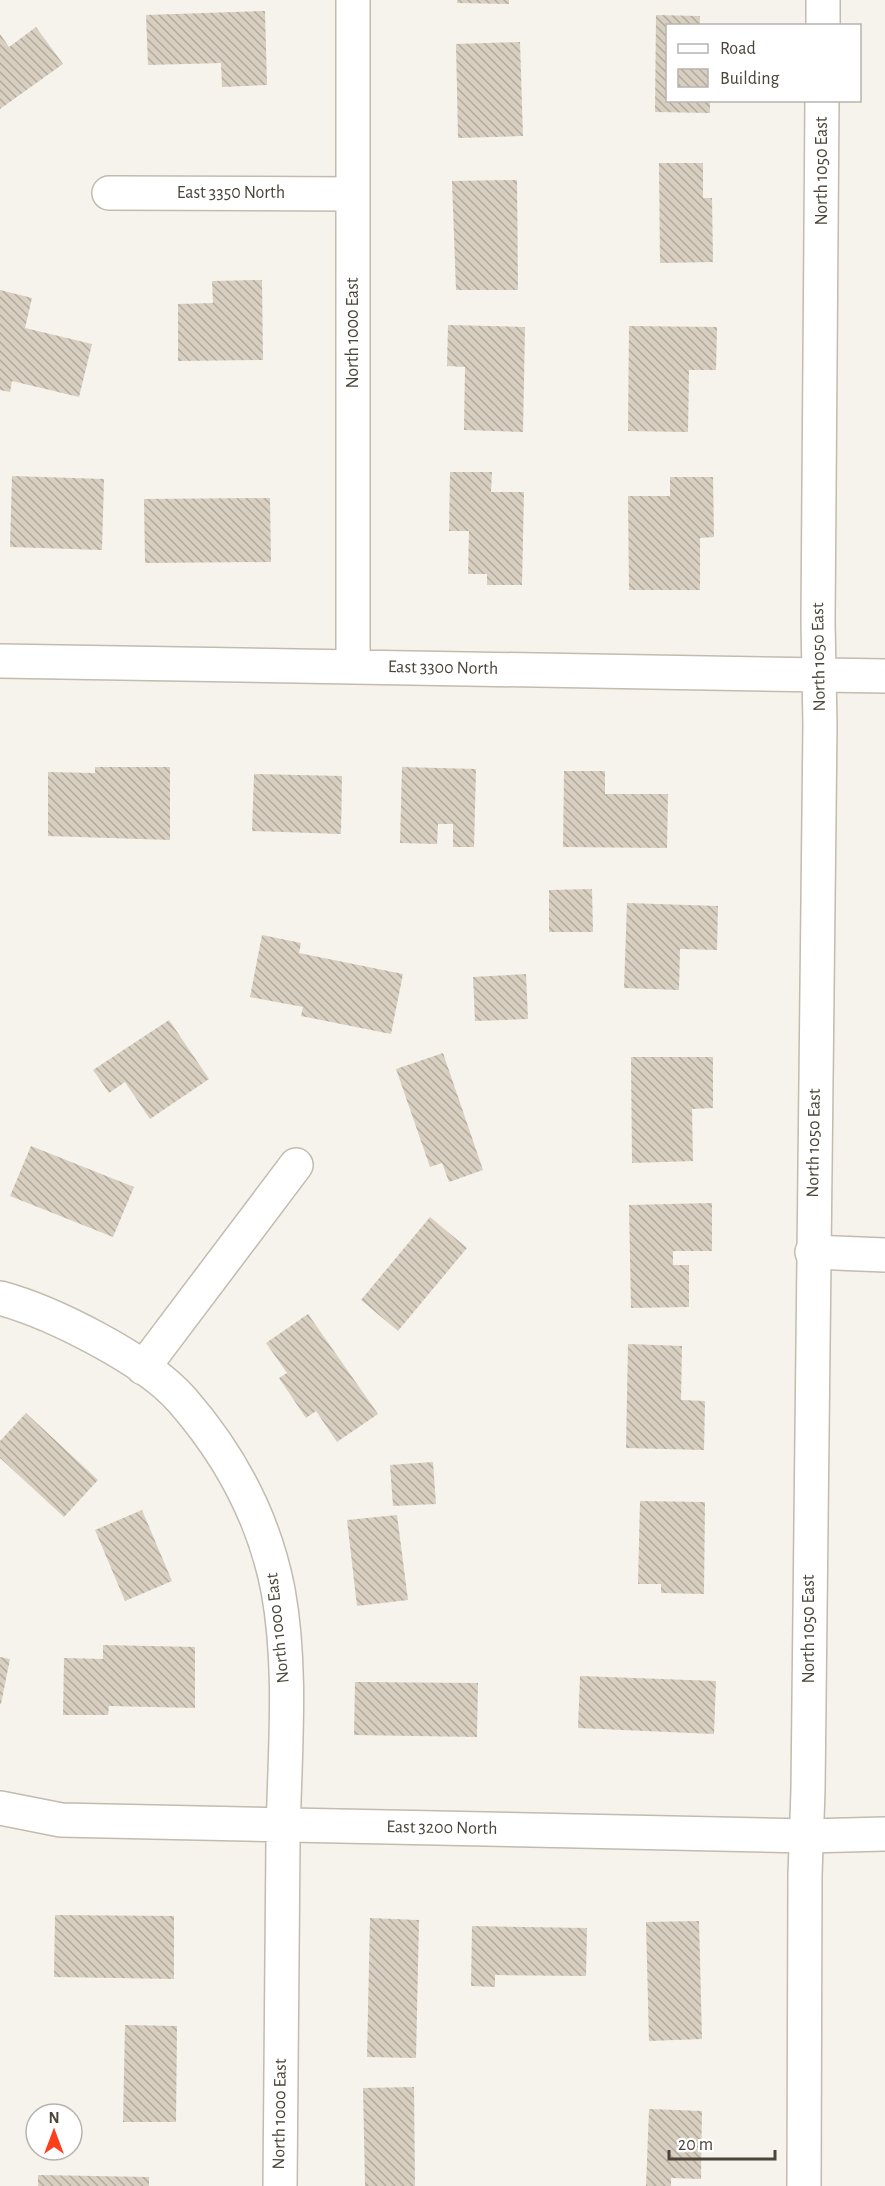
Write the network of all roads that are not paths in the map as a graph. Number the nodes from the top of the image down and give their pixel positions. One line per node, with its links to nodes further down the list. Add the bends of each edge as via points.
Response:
1 (353, 0): 6 (street, North 1000 East)
2 (823, 0): 3 (street)
3 (823, 24)
4 (822, 102): 9 (street, North 1050 East)
5 (109, 193): 6 (street, East 3350 North)
6 (353, 194): 8 (street, North 1000 East)
7 (0, 661): 8 (street, East 3300 North)
8 (352, 667): 9 (street, East 3300 North)
9 (819, 675): 10 (street, East 3300 North); 12 (street, North 1050 East)
10 (885, 676)
11 (296, 1165): 15 (street)
12 (812, 1252): 13 (street); 19 (street, North 1050 East)
13 (885, 1255)
14 (0, 1298): 15 (street, North 1000 East, via 72,1325)
15 (143, 1368): 17 (street, North 1000 East, via 181,1398 209,1435 239,1479 264,1534 278,1591 283,1642)
16 (0, 1808): 17 (street, East 3200 North, via 61,1820)
17 (284, 1825): 19 (street, East 3200 North); 20 (street, North 1000 East)
18 (885, 1834): 19 (street, East 3200 North)
19 (807, 1836): 21 (street, North 1050 East)
20 (280, 2186)
21 (804, 2186)

